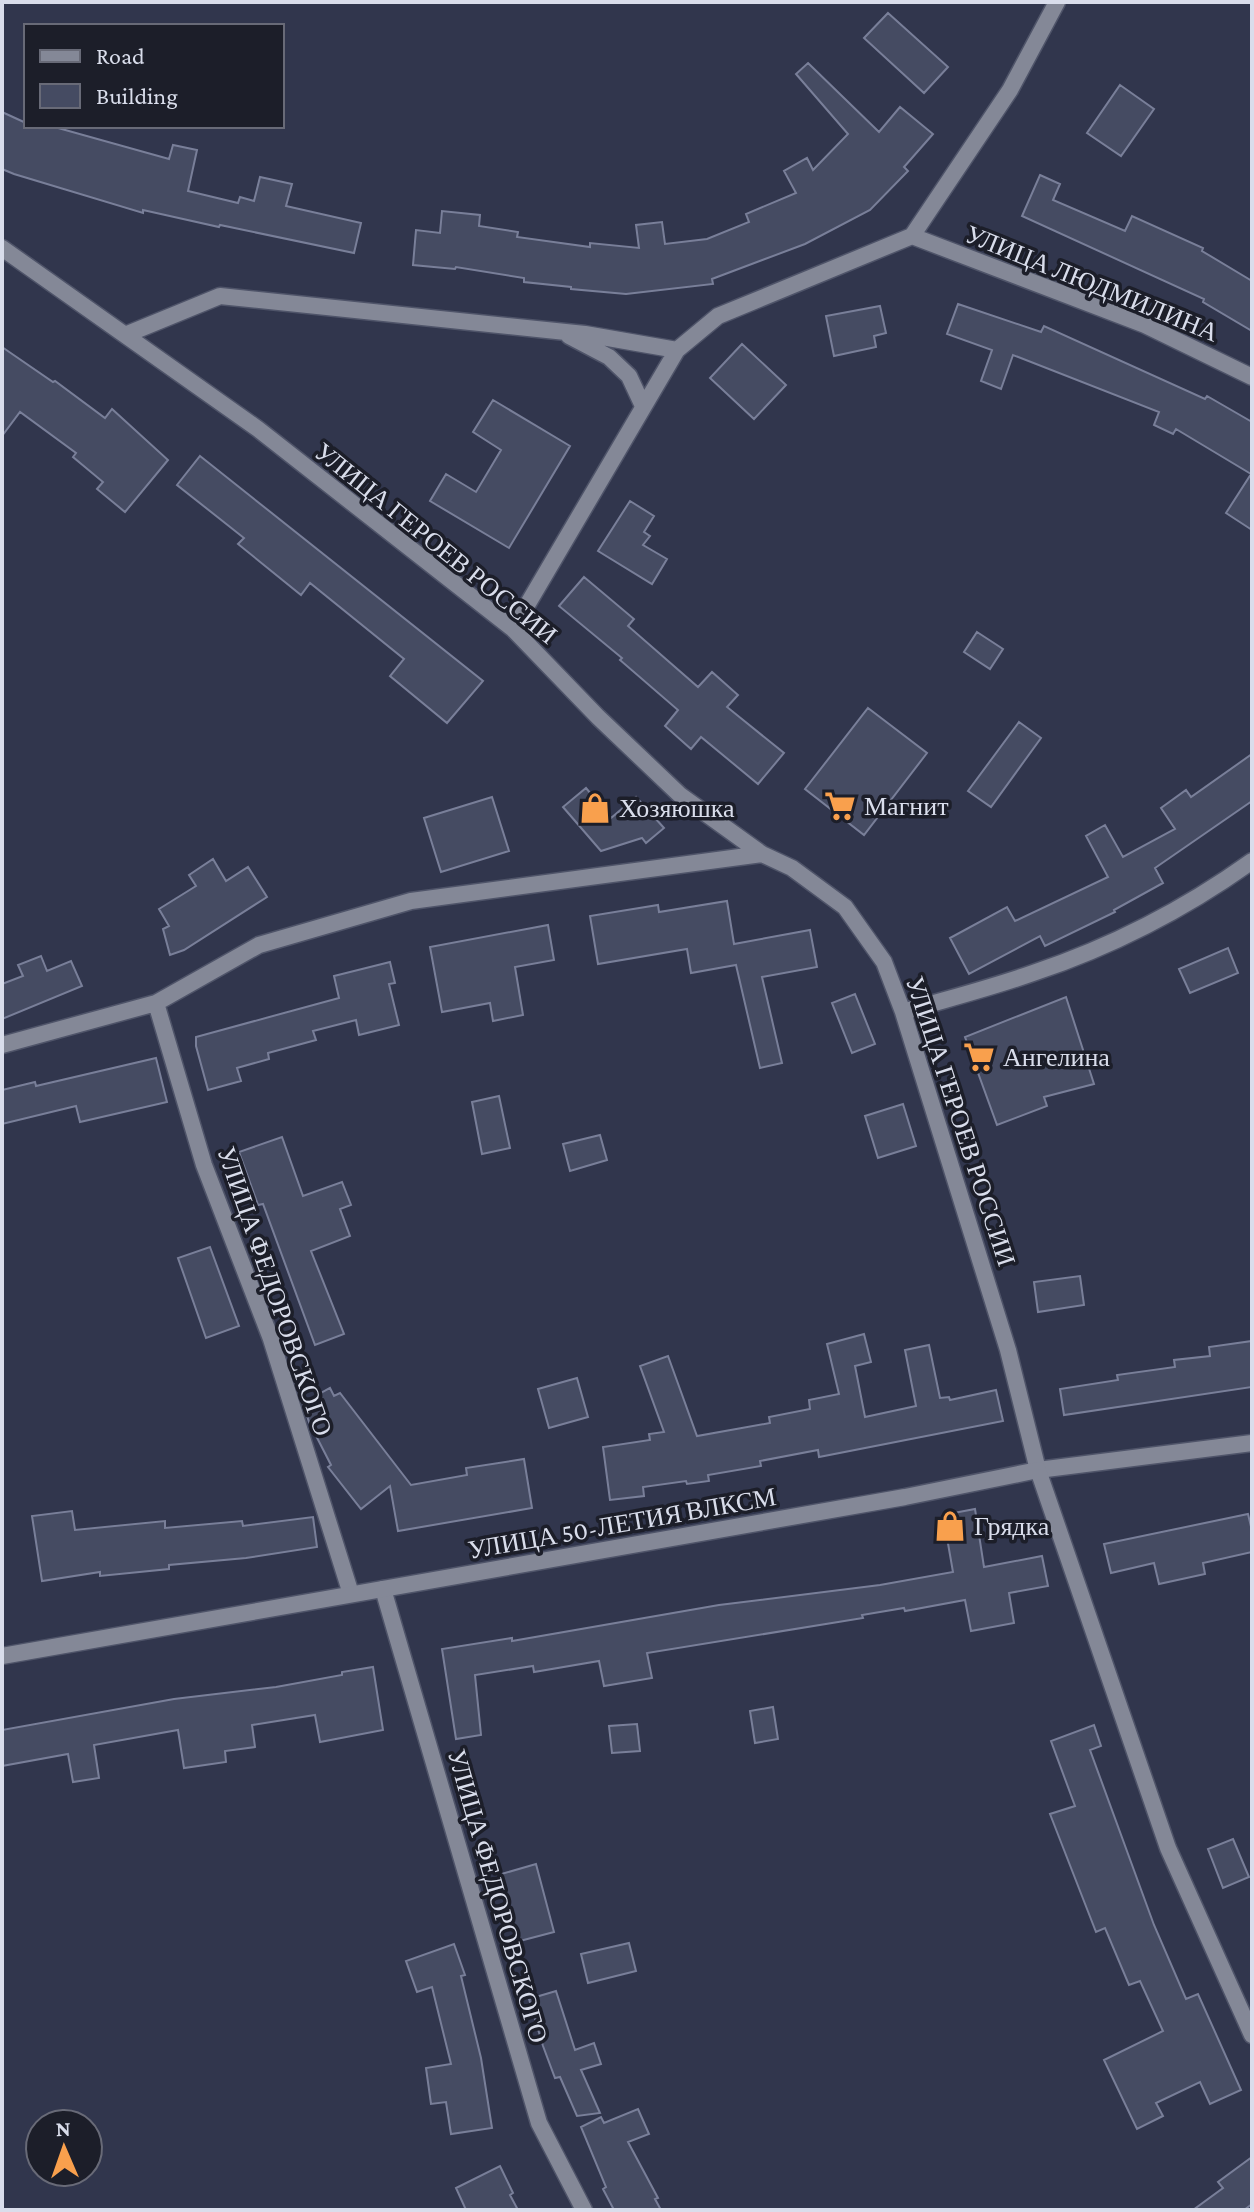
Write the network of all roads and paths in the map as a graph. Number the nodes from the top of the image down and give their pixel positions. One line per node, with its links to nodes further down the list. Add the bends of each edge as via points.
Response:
1 (1057, 2): 2 (street, via 1010,90)
2 (912, 236): 6 (street, via 718,316); 7 (street, УЛИЦА ЛЮДМИЛИНА, via 1145,325)
3 (2, 248): 5 (street, УЛИЦА ГЕРОЕВ РОССИИ)
4 (561, 331): 5 (street, via 220,296); 6 (street); 8 (street, via 609,357 629,376)
5 (125, 335): 9 (street, УЛИЦА ГЕРОЕВ РОССИИ, via 258,429)
6 (677, 350): 8 (street)
7 (1252, 377)
8 (643, 406): 9 (street)
9 (513, 629): 10 (street, УЛИЦА ГЕРОЕВ РОССИИ, via 680,795)
10 (762, 854): 12 (street, via 411,901 259,945); 13 (street, УЛИЦА ГЕРОЕВ РОССИИ, via 792,868 845,907 884,962)
11 (1252, 861): 13 (street, via 1138,931 1035,973)
12 (156, 1003): 14 (street); 18 (street, УЛИЦА ФЕДОРОВСКОГО, via 204,1165 271,1339)
13 (903, 1012): 16 (street, УЛИЦА ГЕРОЕВ РОССИИ, via 1008,1350)
14 (2, 1045)
15 (1252, 1443): 16 (street, УЛИЦА 50-ЛЕТИЯ ВЛКСМ)
16 (1038, 1470): 17 (street, УЛИЦА 50-ЛЕТИЯ ВЛКСМ); 20 (street, УЛИЦА ГЕРОЕВ РОССИИ, via 1168,1848)
17 (383, 1589): 18 (street, УЛИЦА 50-ЛЕТИЯ ВЛКСМ); 21 (street, УЛИЦА ФЕДОРОВСКОГО, via 539,2123)
18 (351, 1594): 19 (street, УЛИЦА 50-ЛЕТИЯ ВЛКСМ)
19 (2, 1656)
20 (1252, 2035)
21 (584, 2210)

